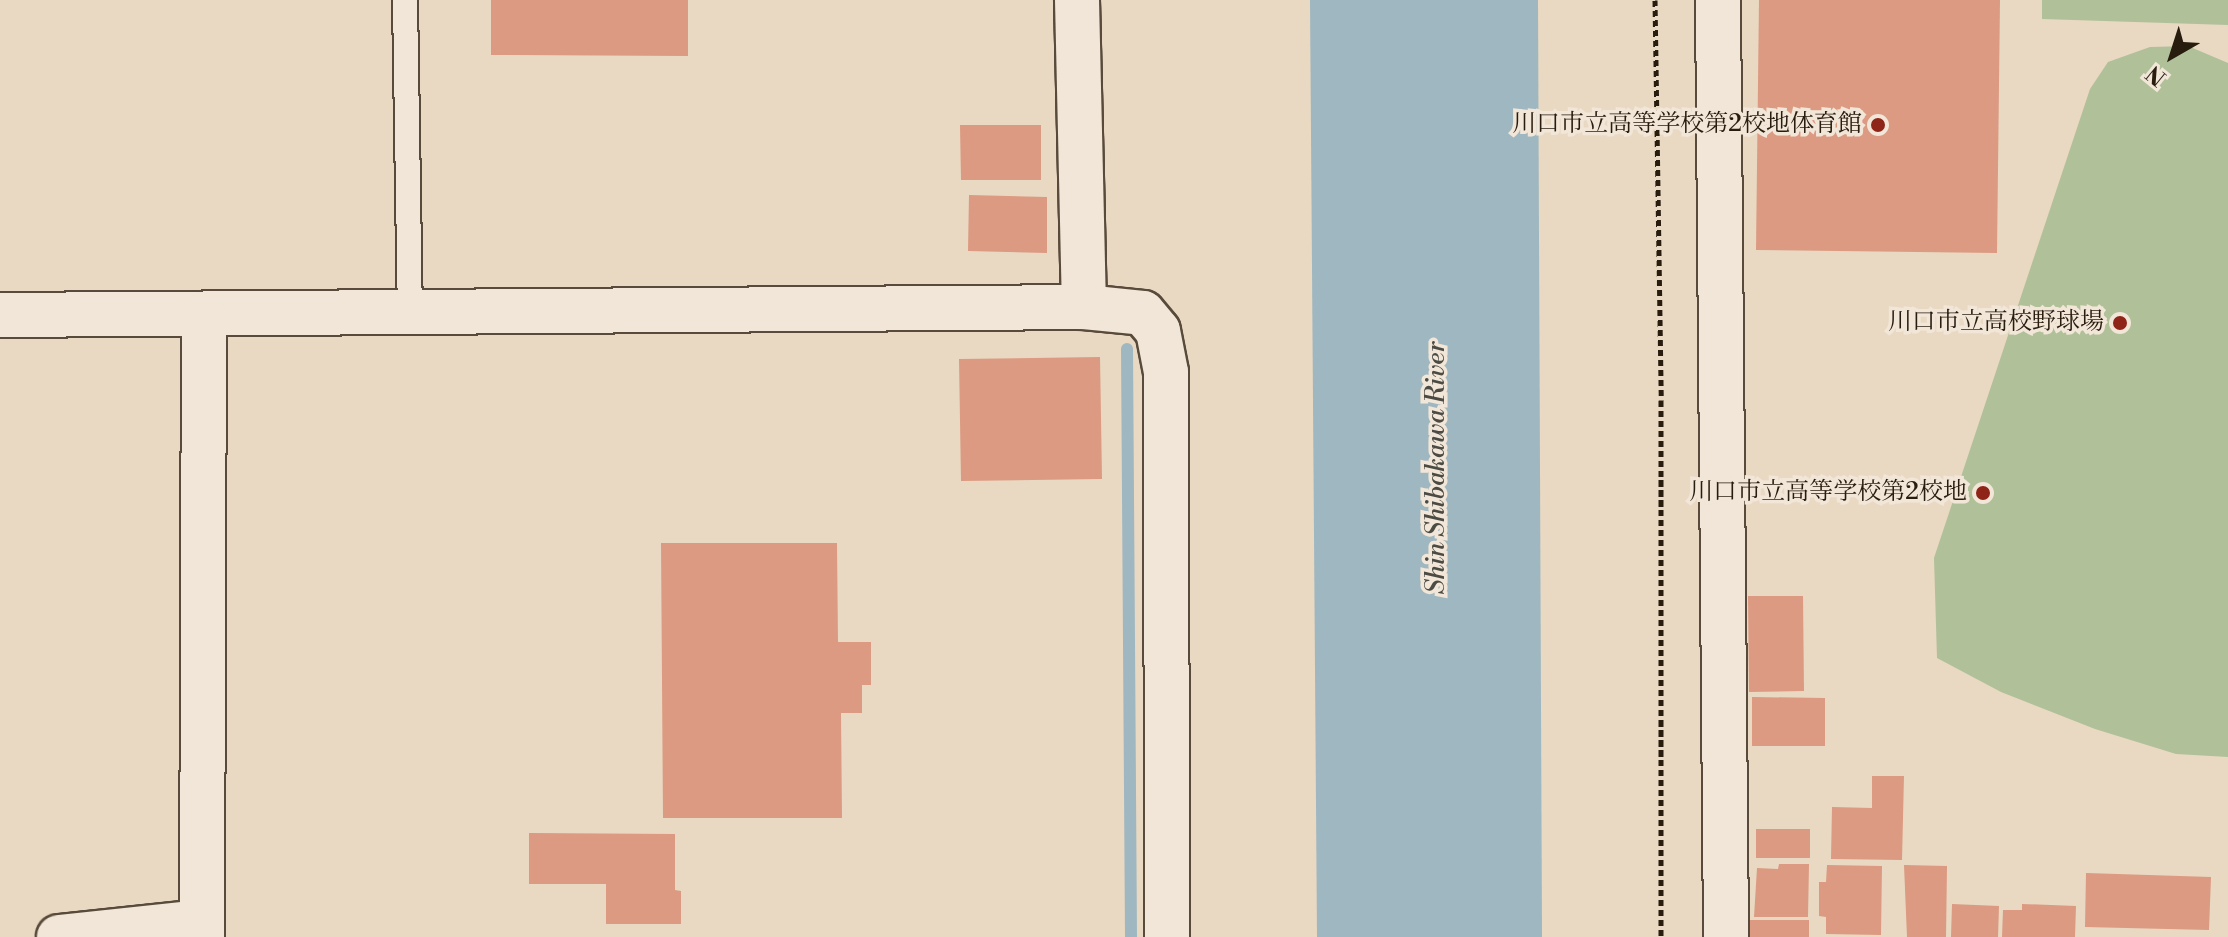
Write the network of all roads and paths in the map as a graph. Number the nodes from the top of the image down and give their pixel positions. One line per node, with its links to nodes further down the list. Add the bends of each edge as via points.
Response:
1 (405, 0): 6 (lane)
2 (1077, 0): 5 (street)
3 (1655, 0): 12 (path)
4 (1718, 0): 13 (street)
5 (1084, 307): 6 (street); 11 (street, via 1143,313 1158,331 1166,372)
6 (410, 312): 8 (street)
7 (0, 315): 8 (street)
8 (204, 315): 9 (street)
9 (202, 930): 10 (street)
10 (59, 937)
11 (1167, 937)
12 (1661, 937)
13 (1726, 937)

